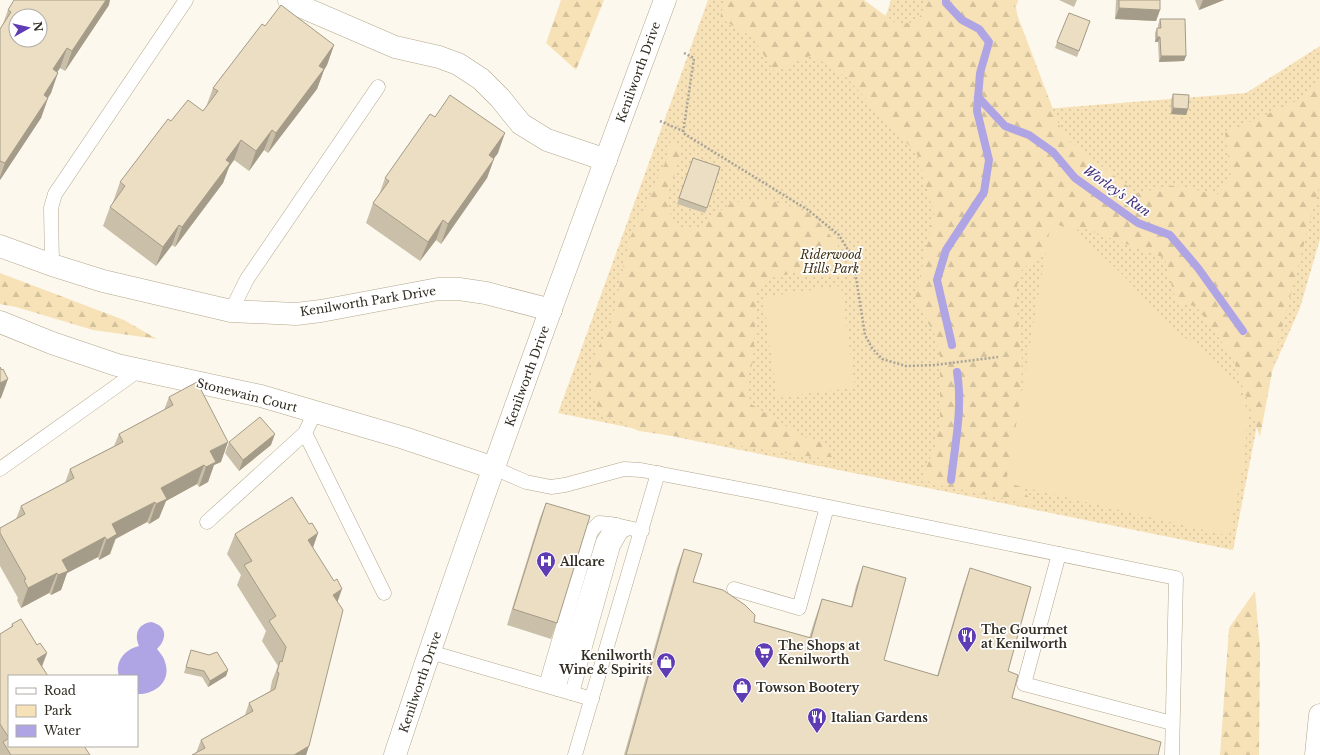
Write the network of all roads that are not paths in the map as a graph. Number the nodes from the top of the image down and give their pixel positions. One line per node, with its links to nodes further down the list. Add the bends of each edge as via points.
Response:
1 (186, 0): 7 (lane, via 55,194 50,208)
2 (289, 0): 5 (main road, via 395,47 458,64 481,79 521,124 547,140)
3 (665, 0): 5 (main road, Kenilworth Drive)
4 (378, 87): 9 (lane, via 246,279)
5 (606, 160): 8 (main road, Kenilworth Drive)
6 (0, 246): 7 (main road, Kenilworth Park Drive)
7 (52, 265): 9 (main road, Kenilworth Park Drive, via 103,281)
8 (551, 310): 9 (main road, Kenilworth Park Drive, via 486,293 438,289 296,314); 14 (main road, Kenilworth Drive)
9 (231, 311)
10 (0, 322): 11 (main road, Stonewain Court, via 118,365)
11 (139, 370): 12 (main road, Stonewain Court, via 261,396); 15 (lane)
12 (315, 412): 13 (lane); 14 (main road, Stonewain Court)
13 (305, 433): 18 (lane); 22 (lane)
14 (494, 468): 16 (lane, via 526,482 551,487 624,469); 23 (main road, Kenilworth Drive)
15 (0, 469)
16 (658, 473): 17 (lane); 19 (lane)
17 (827, 507): 20 (lane); 21 (lane, via 799,608)
18 (207, 522)
19 (629, 528): 24 (lane, via 611,529 603,542); 25 (lane, via 621,532 613,546); 26 (lane)
20 (1059, 554): 28 (lane, via 1176,578); 28 (lane, via 1024,684)
21 (734, 589)
22 (384, 593)
23 (430, 652): 24 (lane); 29 (main road, Kenilworth Drive)
24 (552, 687): 25 (lane)
25 (572, 692): 26 (lane)
26 (592, 699): 30 (lane)
27 (1320, 715): 32 (main road)
28 (1172, 723): 31 (lane)
29 (395, 755)
30 (575, 755)
31 (1172, 755)
32 (1316, 755)

